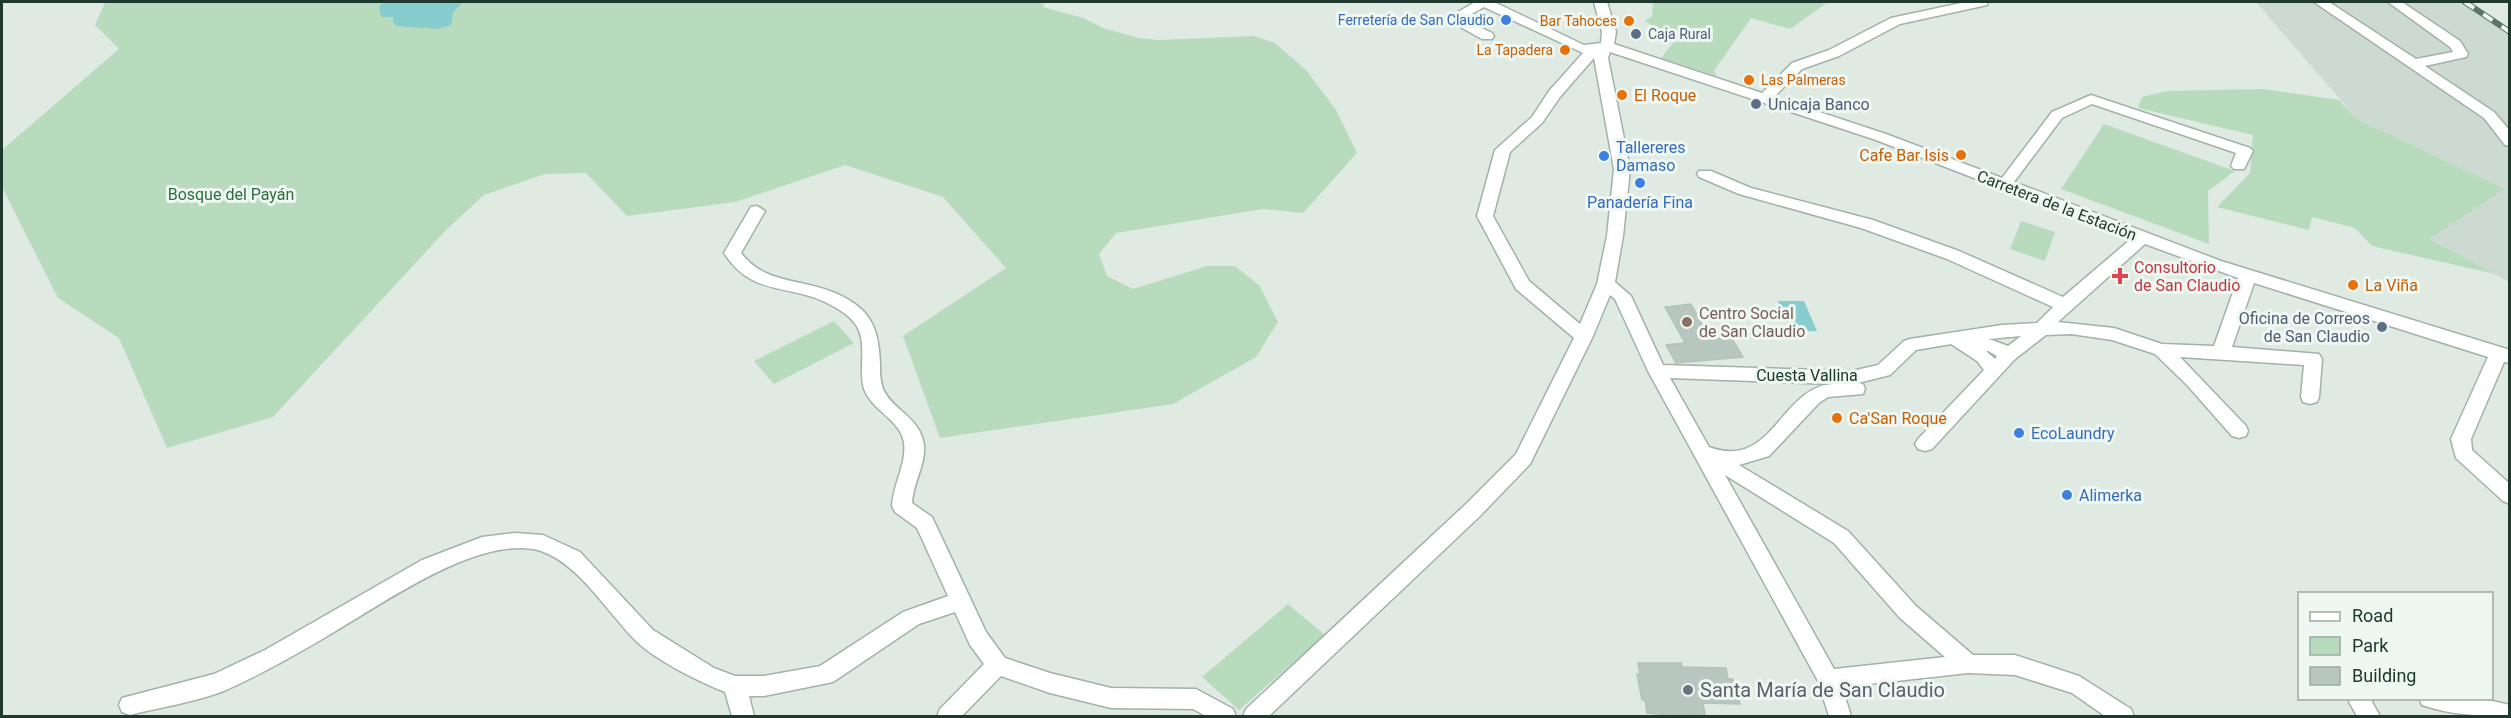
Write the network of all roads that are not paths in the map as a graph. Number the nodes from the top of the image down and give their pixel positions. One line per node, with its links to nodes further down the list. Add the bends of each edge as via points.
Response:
1 (1484, 2): 8 (street, via 1454,19); 9 (street, Carretera de la Estación, via 1582,49)
2 (1601, 2): 9 (street, via 1609,32)
3 (1936, 2): 7 (street)
4 (1982, 2): 7 (street)
5 (2321, 2): 10 (street)
6 (2394, 2): 10 (street, via 2460,50 2454,57)
7 (1949, 9): 11 (street, via 1896,21 1797,66)
8 (1487, 36)
9 (1605, 47): 11 (street, Carretera de la Estación); 19 (street, via 1601,58 1622,169); 23 (street, via 1588,56 1537,120 1503,150 1485,216 1522,285)
10 (2414, 64): 12 (street, via 2489,116)
11 (1766, 97): 15 (street, Carretera de la Estación)
12 (2510, 142)
13 (2239, 166): 15 (street, via 2245,151 2091,99 2057,115)
14 (1705, 174): 20 (street, via 1744,191 1867,224 1942,251)
15 (2005, 184): 17 (street, Carretera de la Estación)
16 (757, 212): 37 (street, via 732,253 742,268 763,282 816,292 848,305 868,331 874,392 909,429 914,443 902,506 925,523)
17 (2142, 238): 18 (street, Carretera de la Estación); 20 (street)
18 (2248, 275): 26 (street); 28 (street, Carretera de la Estación)
19 (1606, 284): 23 (street); 30 (street, via 1622,296)
20 (2065, 305): 21 (street)
21 (2040, 331): 22 (street, Cuesta Vallina); 25 (street, Cuesta Vallina, via 2071,328 2114,334); 27 (street)
22 (1988, 332): 24 (street, Cuesta Vallina); 27 (street, via 2004,344)
23 (1584, 336): 45 (street, via 1523,459)
24 (1946, 338): 27 (street, via 1985,343); 29 (street, Cuesta Vallina, via 1910,345); 31 (street, via 1967,345)
25 (2161, 350): 26 (street); 33 (street)
26 (2221, 353): 32 (street, via 2313,359)
27 (2009, 355): 31 (street)
28 (2504, 356): 36 (street, via 2461,439 2463,453)
29 (1884, 370): 30 (street, Cuesta Vallina, via 1852,378); 35 (street, via 1860,389 1825,391 1812,398 1762,451 1736,459)
30 (1657, 371): 35 (street)
31 (1995, 371): 34 (street)
32 (2310, 397)
33 (2239, 431)
34 (1925, 444)
35 (1703, 452): 38 (street, via 1841,537 1908,612); 40 (street)
36 (2510, 496)
37 (960, 601): 39 (street, via 978,638); 41 (street, via 911,618 825,675 764,686)
38 (1968, 664): 40 (street); 51 (street, via 2015,665 2079,686)
39 (998, 665): 48 (street); 49 (street, via 1111,698 1196,699)
40 (1828, 679): 50 (street)
41 (735, 686): 44 (street, via 706,675 645,636 573,558 543,543 515,541 482,545 429,566 273,657 218,683); 47 (street)
42 (2362, 700): 52 (street)
43 (2435, 700): 46 (street)
44 (130, 705)
45 (1260, 714)
46 (2510, 715)
47 (743, 717)
48 (948, 717)
49 (1225, 717)
50 (1840, 717)
51 (2123, 717)
52 (2369, 717)

